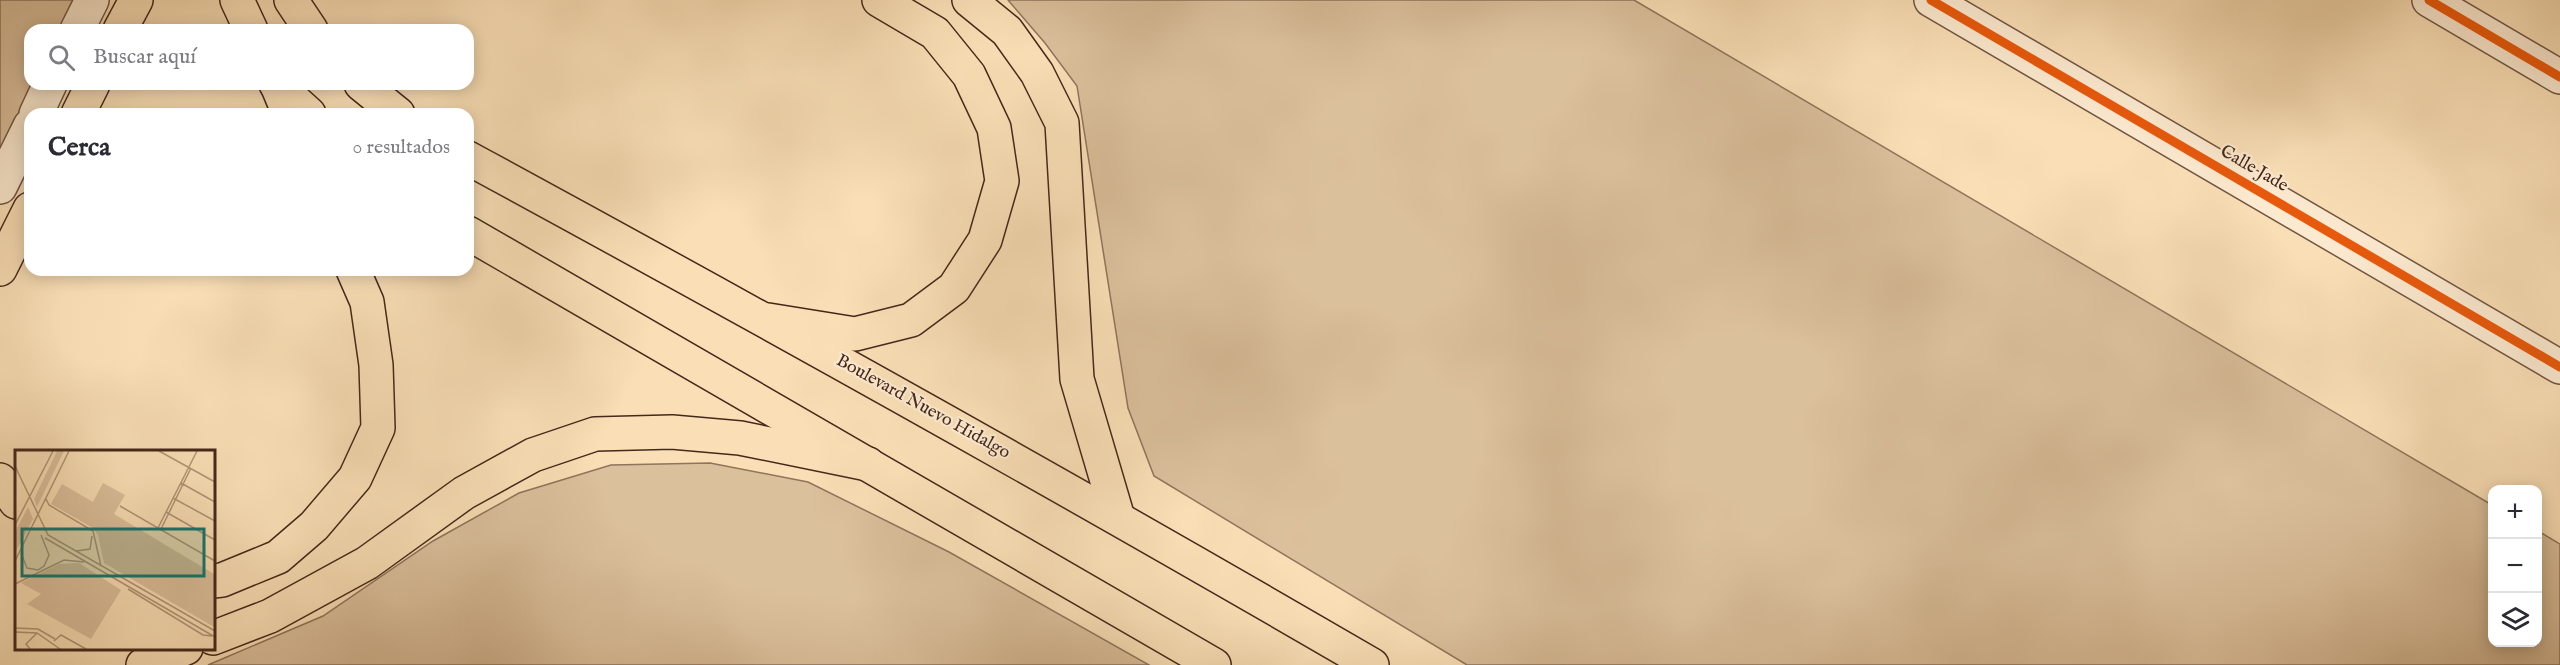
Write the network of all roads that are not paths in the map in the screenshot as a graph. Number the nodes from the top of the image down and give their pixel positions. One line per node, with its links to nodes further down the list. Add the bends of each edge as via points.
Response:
1 (92, 0): 8 (street)
2 (136, 0): 9 (main road)
3 (291, 0): 10 (main road)
4 (879, 0): 27 (main road, via 935,33 969,75 994,128 1002,181 985,240 954,288 911,320 855,334)
5 (969, 0): 32 (main road, via 1007,31 1037,73 1062,123 1077,379)
6 (2429, 0): 11 (street)
7 (1945, 4): 28 (street, Calle Jade)
8 (80, 24)
9 (123, 24)
10 (307, 24)
11 (2560, 77)
12 (47, 90): 16 (street)
13 (90, 90): 17 (main road)
14 (368, 90): 19 (main road)
15 (281, 94): 18 (main road)
16 (39, 108)
17 (81, 108)
18 (301, 108)
19 (391, 108)
20 (24, 138): 22 (street)
21 (474, 161): 27 (main road, Boulevard Nuevo Hidalgo)
22 (0, 187)
23 (24, 221): 25 (main road)
24 (474, 236): 29 (main road)
25 (0, 269)
26 (356, 276): 33 (main road, via 367,302 376,365 378,428 360,468 314,526 278,557)
27 (768, 320): 32 (main road, Boulevard Nuevo Hidalgo)
28 (2560, 367)
29 (868, 464): 34 (main road, via 740,438 672,432 595,434 533,455 464,493 367,563 270,616); 37 (main road)
30 (0, 480): 31 (main road)
31 (15, 501)
32 (1118, 518): 38 (main road, Boulevard Nuevo Hidalgo)
33 (214, 581)
34 (214, 638)
35 (181, 650): 36 (main road)
36 (143, 665)
37 (1214, 665)
38 (1372, 665)

